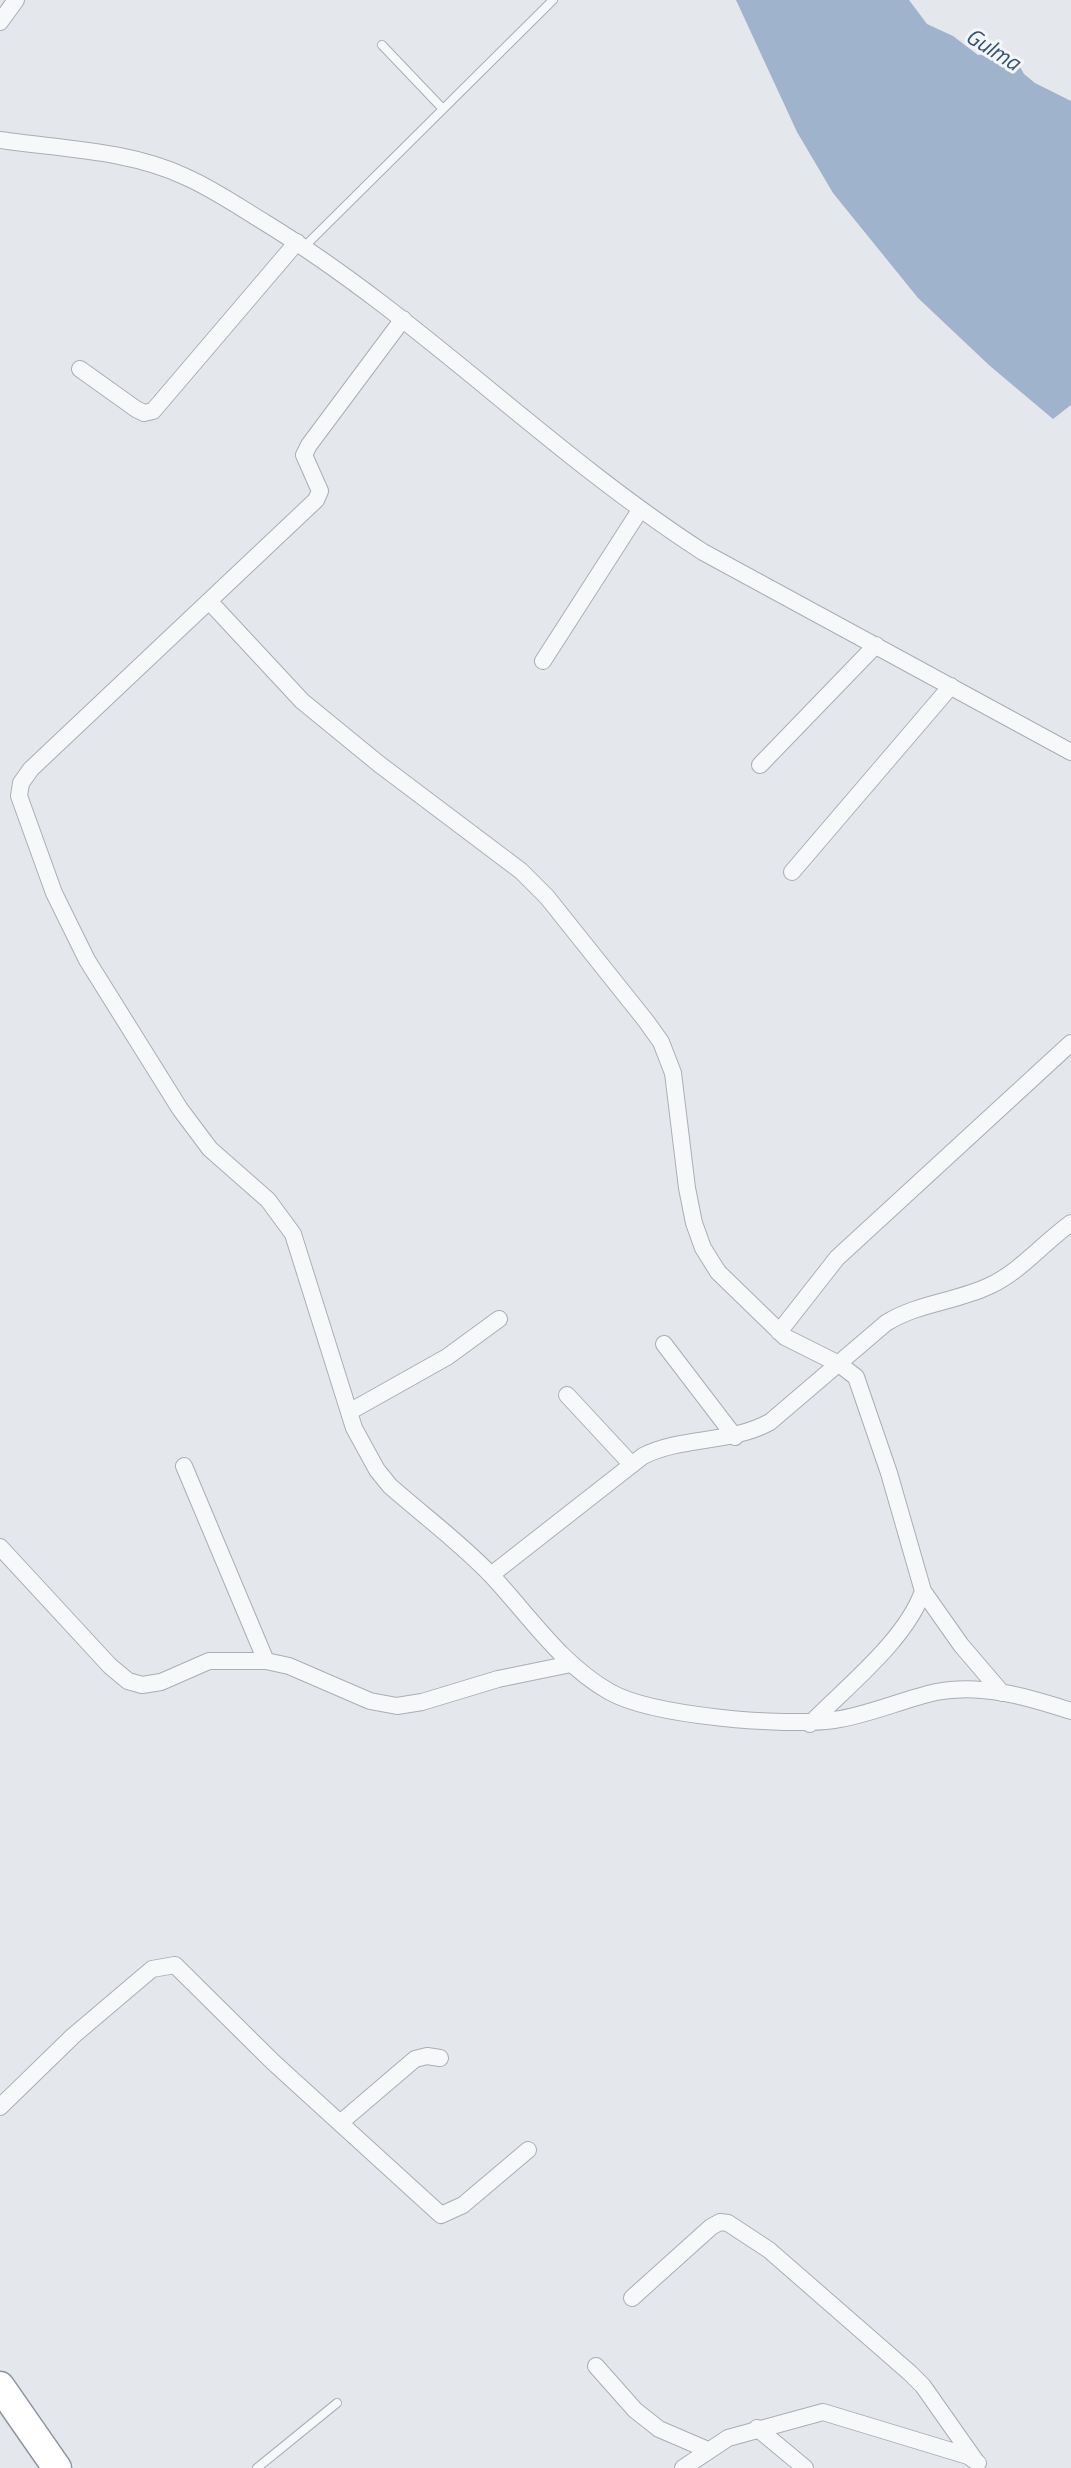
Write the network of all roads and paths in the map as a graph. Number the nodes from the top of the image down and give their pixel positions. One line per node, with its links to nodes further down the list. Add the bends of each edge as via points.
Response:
1 (16, 0): 3 (street)
2 (553, 0): 5 (lane)
3 (0, 22)
4 (382, 45): 5 (lane)
5 (443, 109): 7 (lane)
6 (0, 140): 7 (street, via 135,159 160,167 185,176)
7 (300, 244): 8 (street); 9 (street, via 153,411 136,409)
8 (403, 319): 10 (street); 11 (street, via 304,454 318,483 316,500)
9 (80, 369)
10 (640, 510): 12 (street, via 703,552); 13 (street)
11 (209, 601): 21 (street, via 302,701 521,871 646,1021 661,1042 673,1073 687,1188 703,1248 718,1272); 25 (street, via 31,769 19,796 54,893 87,960 187,1121 211,1150 268,1200 293,1234)
12 (876, 645): 14 (street); 16 (street)
13 (543, 660)
14 (951, 686): 15 (street); 17 (street)
15 (1071, 752)
16 (760, 765)
17 (792, 872)
18 (1071, 1043): 21 (street, via 837,1258)
19 (1071, 1223): 23 (street, via 991,1285 907,1310)
20 (499, 1319): 25 (street, via 447,1357)
21 (779, 1332): 23 (street)
22 (664, 1344): 26 (street)
23 (839, 1364): 26 (street, via 769,1423); 31 (street, via 859,1385)
24 (567, 1395): 27 (street)
25 (349, 1412): 30 (street, via 366,1452 390,1486)
26 (735, 1437): 27 (street, via 661,1448)
27 (632, 1465): 30 (street)
28 (184, 1466): 32 (street)
29 (0, 1547): 32 (street, via 128,1681 142,1685 161,1682 209,1661)
30 (491, 1575): 33 (street)
31 (923, 1591): 34 (street); 36 (street, via 902,1630)
32 (266, 1661): 33 (street, via 289,1666 370,1701 397,1706)
33 (571, 1664): 36 (street, via 612,1693 639,1704 720,1717)
34 (1002, 1693): 35 (street); 36 (street, via 974,1689 937,1692)
35 (1071, 1711)
36 (810, 1724)
37 (440, 2058): 39 (street, via 415,2059)
38 (0, 2107): 39 (street, via 73,2035 152,1969 175,1965)
39 (341, 2123): 40 (street, via 442,2215 463,2205)
40 (528, 2150)
41 (632, 2298): 47 (street, via 711,2227 729,2223 769,2250 910,2372)
42 (596, 2366): 46 (street, via 635,2410 659,2429)
43 (0, 2386): 48 (highway)
44 (337, 2403): 49 (lane)
45 (757, 2428): 46 (street); 47 (street, via 823,2412); 51 (street)
46 (708, 2449): 50 (street)
47 (978, 2464)
48 (57, 2468)
49 (257, 2468)
50 (683, 2468)
51 (805, 2468)

